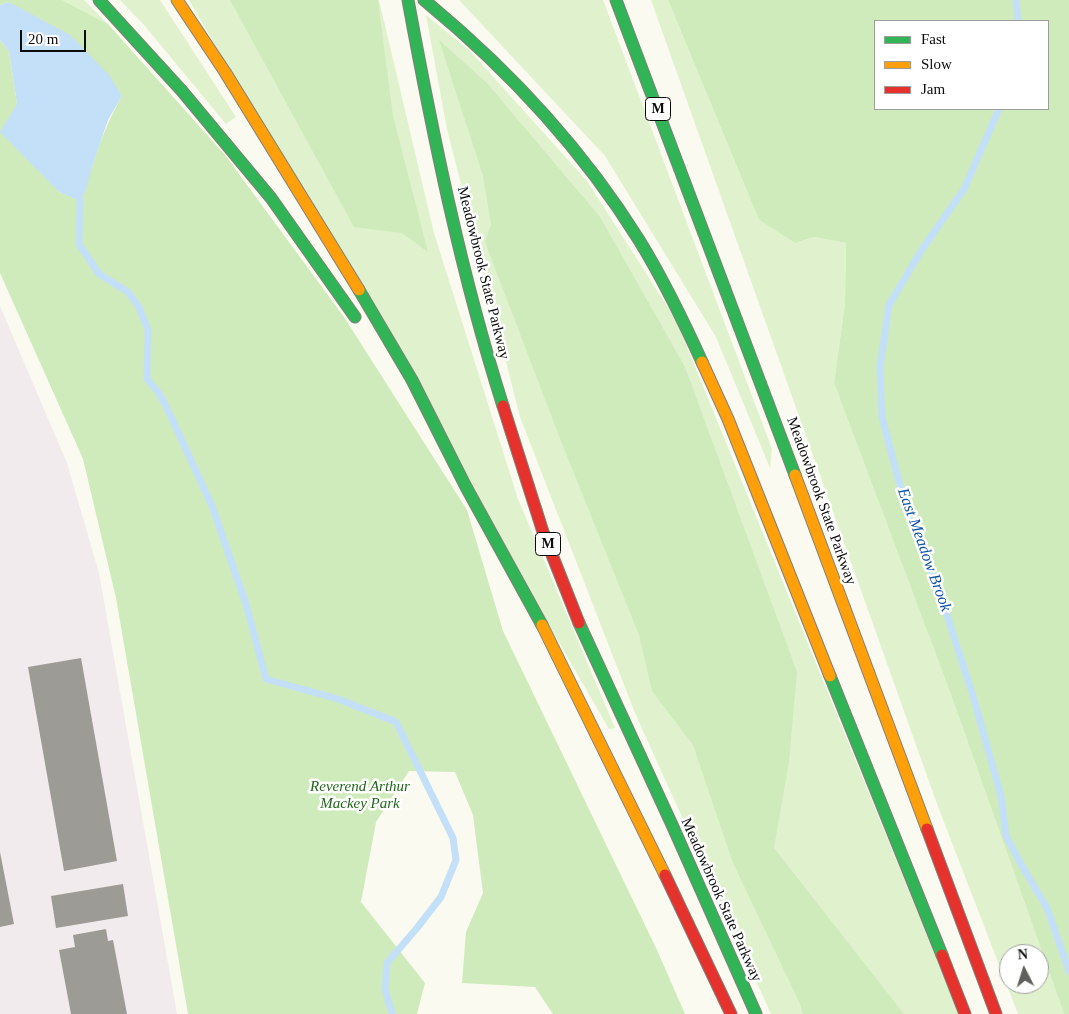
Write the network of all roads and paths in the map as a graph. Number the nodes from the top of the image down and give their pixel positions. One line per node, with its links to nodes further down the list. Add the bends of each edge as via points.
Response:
1 (99, 0): 6 (highway, via 182,91 271,198)
2 (178, 0): 8 (highway, via 328,238 412,380)
3 (408, 0): 10 (highway, Meadowbrook State Parkway / M, via 427,102 466,270 496,384 543,532 588,644)
4 (424, 0): 11 (highway, via 487,53 555,125 603,186 662,280 728,419)
5 (618, 3): 12 (highway, Meadowbrook State Parkway / M)
6 (363, 329)
7 (408, 398): 8 (highway)
8 (466, 487): 9 (highway, via 597,735)
9 (731, 1014)
10 (756, 1014)
11 (966, 1014)
12 (996, 1014)

